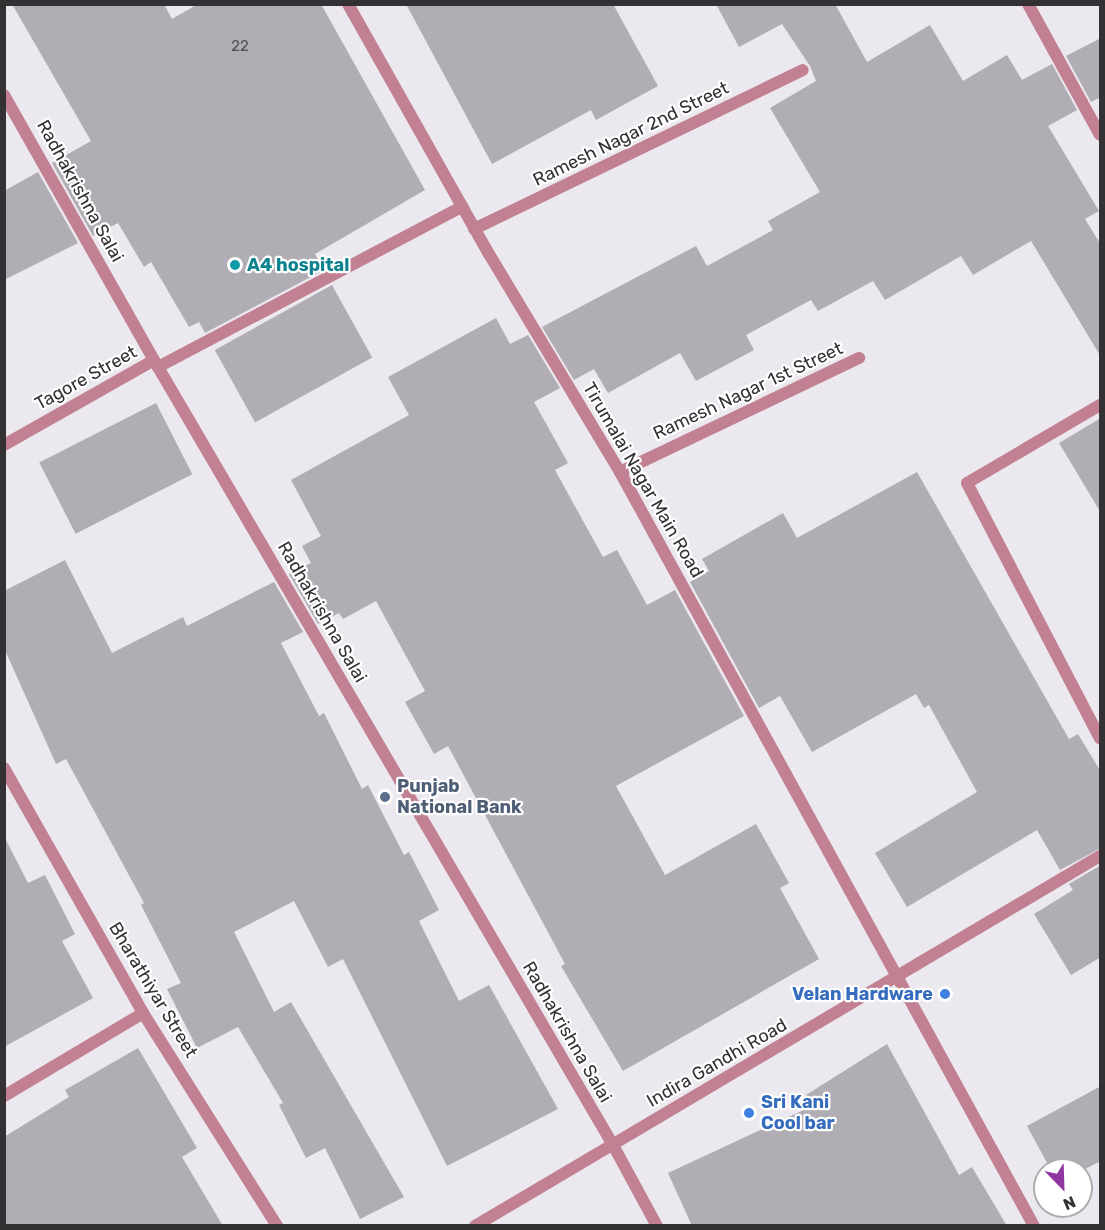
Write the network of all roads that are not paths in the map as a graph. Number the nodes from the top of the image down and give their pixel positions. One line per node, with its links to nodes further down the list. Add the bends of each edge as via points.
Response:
1 (348, 4): 6 (street, Tirumalai Nagar Main Road)
2 (1028, 4): 5 (street)
3 (803, 70): 7 (street, Ramesh Nagar 2nd Street)
4 (4, 95): 9 (street, Radhakrishna Salai)
5 (1101, 135)
6 (462, 207): 7 (street, Tirumalai Nagar Main Road); 9 (street, Tagore Street)
7 (474, 229): 12 (street, Tirumalai Nagar Main Road)
8 (859, 358): 12 (street, Ramesh Nagar 1st Street)
9 (156, 364): 11 (street, Tagore Street); 19 (street, Radhakrishna Salai)
10 (1101, 405): 13 (street, via 967,483)
11 (4, 445)
12 (620, 472): 16 (street, Tirumalai Nagar Main Road)
13 (1101, 738)
14 (4, 768): 17 (street, Bharathiyar Street)
15 (1101, 856): 16 (street, Indira Gandhi Road)
16 (897, 978): 19 (street, Indira Gandhi Road); 23 (street, Tirumalai Nagar Main Road)
17 (143, 1013): 18 (street); 20 (street, Bharathiyar Street)
18 (4, 1096)
19 (613, 1145): 21 (street, Indira Gandhi Road); 22 (street, Radhakrishna Salai)
20 (277, 1226)
21 (475, 1226)
22 (657, 1226)
23 (1034, 1226)

